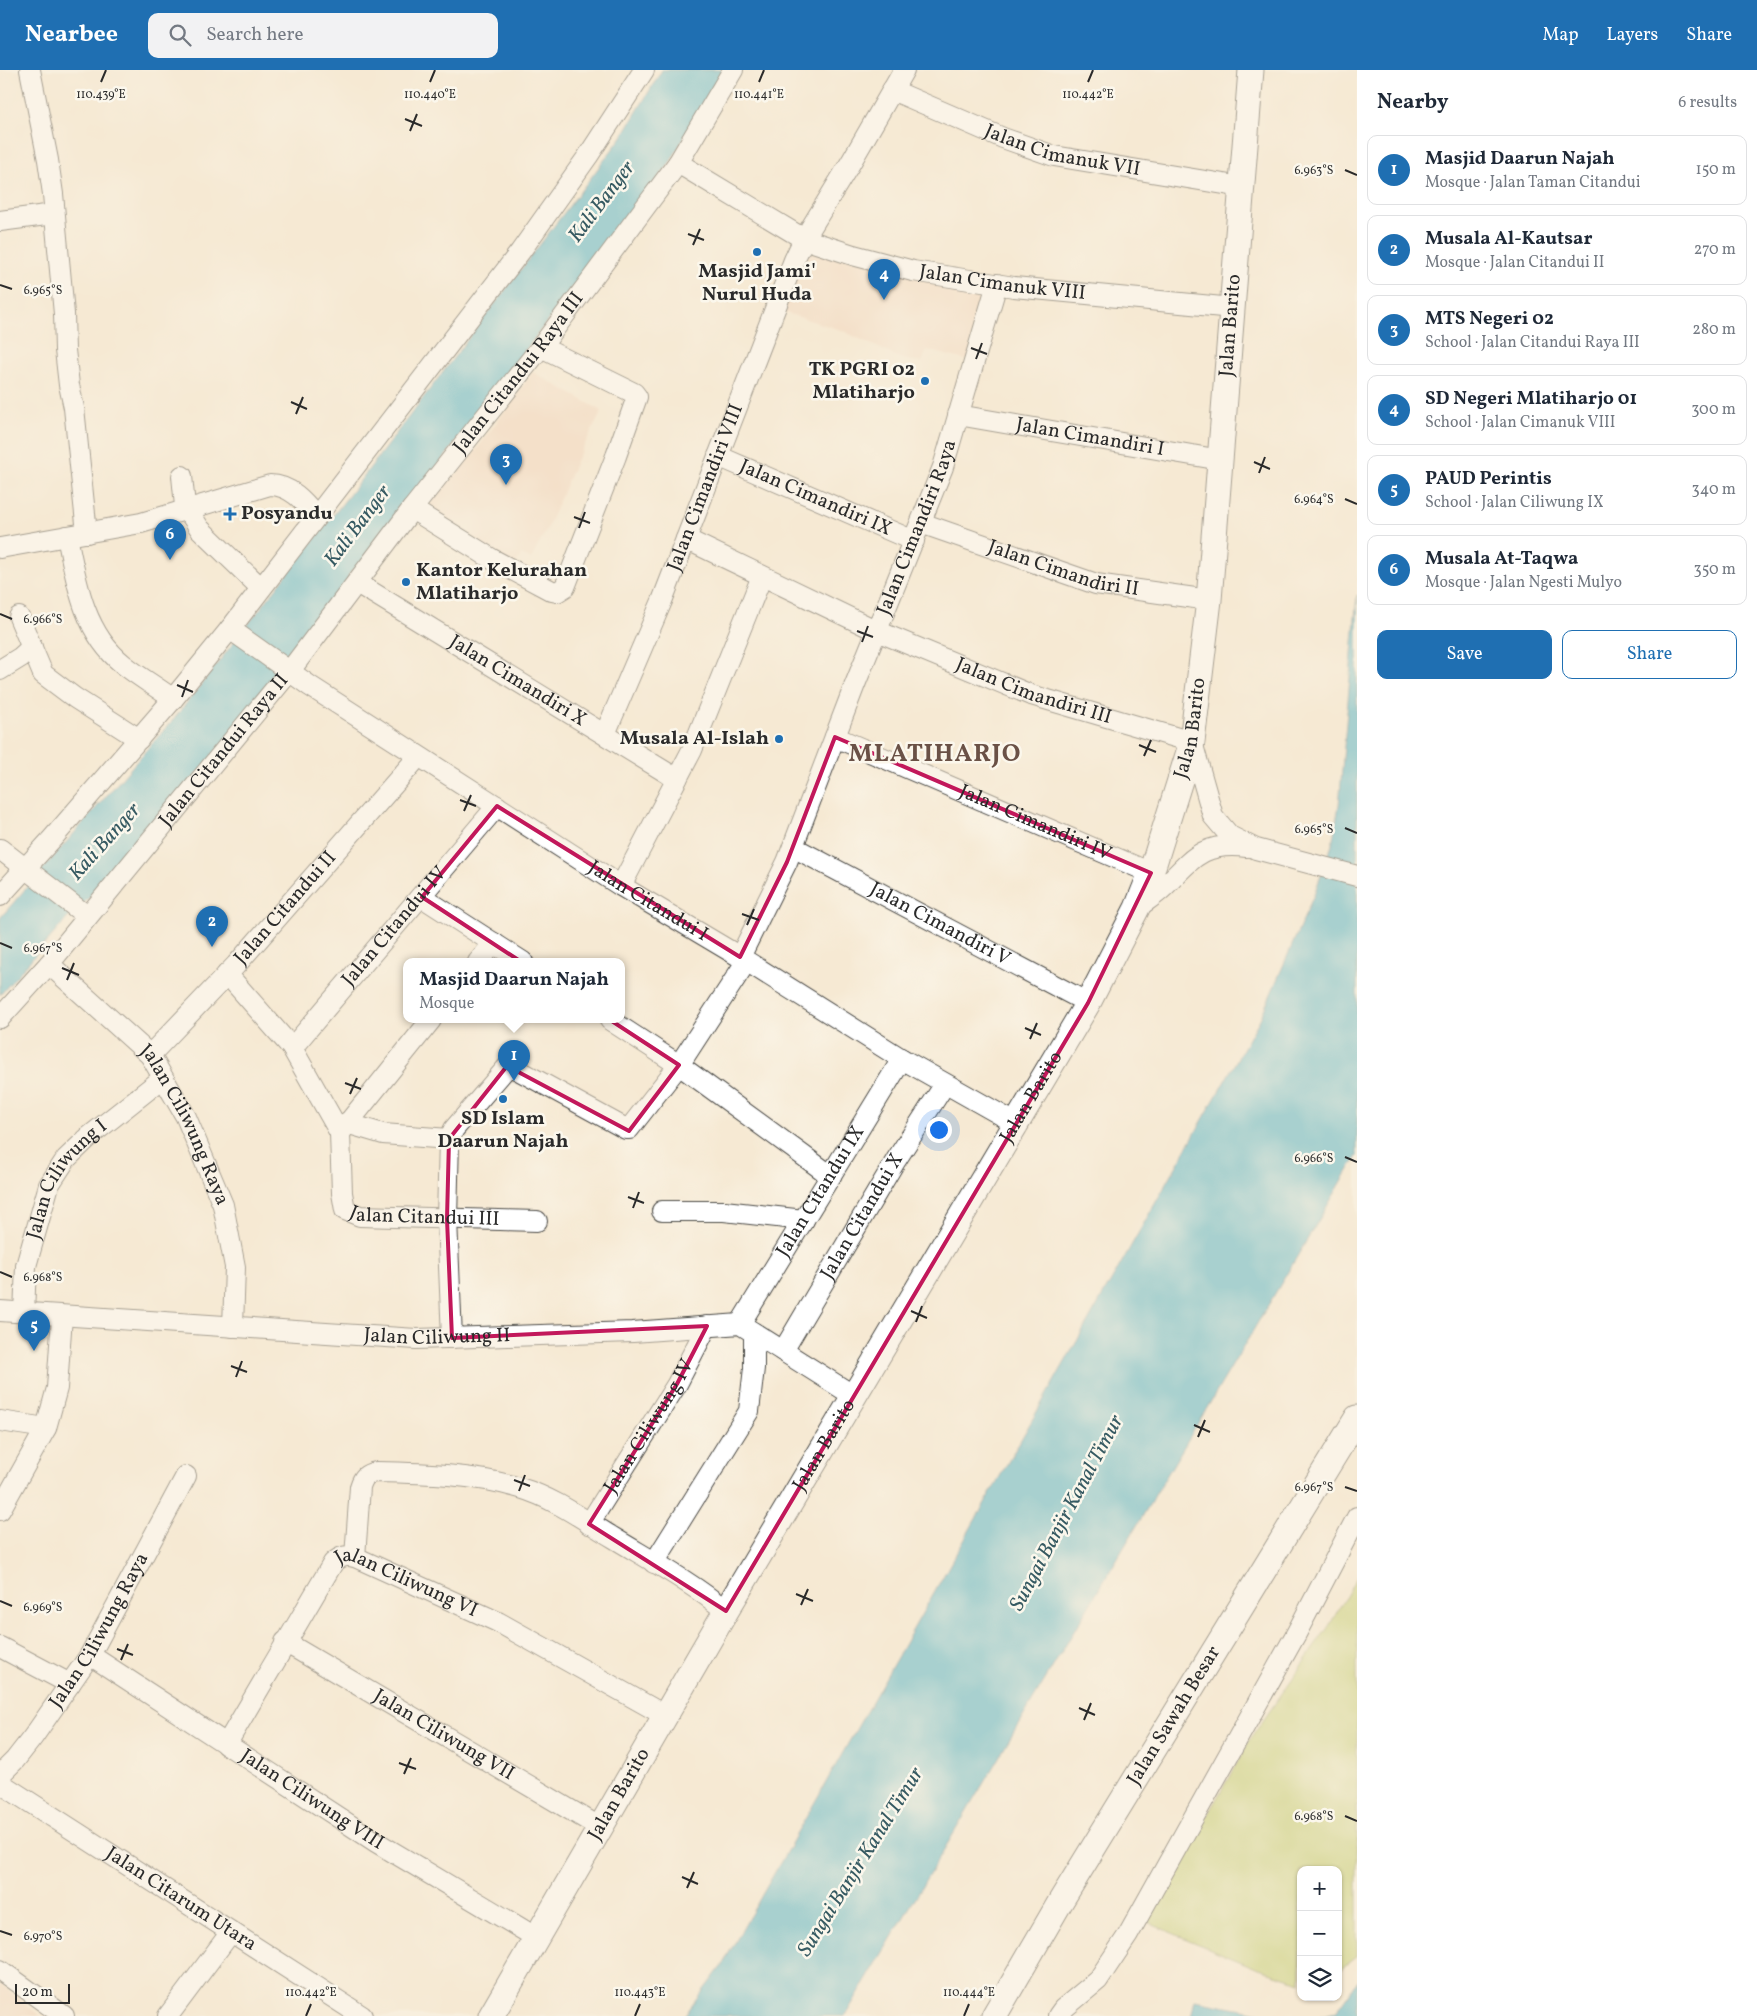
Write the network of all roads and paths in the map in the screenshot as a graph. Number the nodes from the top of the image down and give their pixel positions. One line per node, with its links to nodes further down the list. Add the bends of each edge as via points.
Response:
1 (30, 70): 9 (street, via 48,160)
2 (644, 70): 21 (street, via 520,252)
3 (733, 70): 7 (street, Jalan Citandui Raya III)
4 (904, 70): 6 (street, Jalan Cimandiri VIII)
5 (1251, 70): 8 (street, Jalan Barito)
6 (892, 90): 8 (street, Jalan Cimanuk VII, via 1003,138 1054,156); 11 (street, Jalan Cimandiri VIII)
7 (678, 163): 11 (street, Jalan Cimanuk VIII); 14 (street, Jalan Citandui Raya III)
8 (1242, 188): 13 (street, Jalan Barito)
9 (54, 214): 10 (street); 23 (street, via 65,350 74,408)
10 (0, 221)
11 (804, 239): 12 (street, Jalan Cimanuk VIII, via 853,256 913,271); 16 (street, Jalan Cimandiri VIII)
12 (997, 284): 13 (street, Jalan Cimanuk VIII); 15 (street, Jalan Cimandiri Raya)
13 (1233, 308): 17 (street, Jalan Barito)
14 (541, 347): 19 (street, Jalan Citandui Raya III); 19 (street, via 637,397 565,587 552,591)
15 (958, 416): 17 (street, Jalan Cimandiri I); 22 (street, Jalan Cimandiri Raya, via 944,467)
16 (718, 456): 22 (street, Jalan Cimandiri IX); 24 (street, Jalan Cimandiri VIII)
17 (1221, 460): 29 (street, Jalan Barito)
18 (182, 476): 20 (street)
19 (412, 508): 27 (street, Jalan Citandui Raya III)
20 (187, 509): 21 (street, via 278,485 297,494); 23 (street, via 142,523); 28 (street, via 200,529)
21 (316, 516): 28 (street)
22 (917, 532): 29 (street, Jalan Cimandiri II, via 1096,584); 31 (street, Jalan Cimandiri Raya)
23 (77, 534): 25 (street); 36 (street, via 76,584 97,635 122,664)
24 (686, 540): 26 (street, Jalan Cimandiri III); 37 (street, Jalan Cimandiri VIII)
25 (0, 548)
26 (762, 576): 31 (street, Jalan Cimandiri III); 42 (street, via 692,750)
27 (357, 584): 35 (street, Jalan Citandui Raya II); 37 (street, Jalan Cimandiri X)
28 (261, 588): 32 (street)
29 (1209, 600): 40 (street, Jalan Barito)
30 (19, 617): 33 (street)
31 (877, 631): 38 (street, Jalan Cimandiri Raya); 40 (street, Jalan Cimandiri III, via 1031,695)
32 (233, 632): 35 (street, Jalan Citandui I); 36 (street)
33 (32, 647): 34 (street); 39 (street, via 49,680)
34 (0, 670)
35 (287, 671): 41 (street, Jalan Citandui I); 54 (street, Jalan Citandui Raya II)
36 (174, 699): 39 (street)
37 (605, 734): 42 (street, Jalan Cimandiri X)
38 (835, 737): 44 (street, Jalan Cimandiri Raya); 48 (street, Jalan Cimandiri IV)
39 (139, 739): 47 (street)
40 (1192, 742): 46 (street, via 1213,816 1230,836); 48 (street, Jalan Barito)
41 (418, 757): 43 (street, Jalan Citandui I); 60 (street, Jalan Citandui II)
42 (677, 779): 50 (street)
43 (497, 806): 50 (street, Jalan Citandui I); 52 (street, Jalan Citandui IV)
44 (793, 847): 58 (street, Jalan Cimandiri Raya); 61 (street, Jalan Cimandiri V)
45 (0, 849): 47 (street)
46 (1256, 849): 49 (street); 53 (street, via 1231,845 1211,848 1186,863 1162,889)
47 (28, 871): 51 (street); 54 (street)
48 (1151, 873): 53 (street, Jalan Barito)
49 (1357, 876)
50 (621, 886): 58 (street, Jalan Citandui I)
51 (0, 896)
52 (422, 897): 55 (street); 65 (street, Jalan Citandui IV)
53 (1137, 908): 61 (street, Jalan Barito)
54 (84, 914): 59 (street, Jalan Citandui Raya II)
55 (494, 943): 56 (street); 57 (street)
56 (481, 958)
57 (516, 958)
58 (743, 960): 67 (street, Jalan Citandui I); 68 (street, Jalan Cimandiri Raya)
59 (49, 964): 62 (street, Jalan Citandui Raya II); 66 (street, Jalan Ciliwung Raya)
60 (227, 974): 65 (street, Jalan Citandui III); 66 (street, Jalan Citandui II)
61 (1088, 1003): 71 (street, Jalan Barito)
62 (0, 1018)
63 (429, 1023): 72 (street)
64 (615, 1023): 68 (street)
65 (292, 1048): 72 (street, Jalan Citandui III)
66 (150, 1055): 69 (street, Jalan Ciliwung Raya)
67 (902, 1059): 70 (street, Jalan Citandui I); 74 (street, Jalan Citandui IX)
68 (679, 1065): 73 (street, Jalan Cimandiri Raya, via 632,1128 626,1129 509,1065); 74 (street)
69 (163, 1078): 80 (street, Jalan Ciliwung I, via 91,1135 66,1159 49,1185 26,1266); 83 (street, Jalan Ciliwung Raya, via 186,1117 223,1205 235,1267)
70 (945, 1084): 71 (street, Jalan Citandui I); 86 (street, Jalan Citandui X)
71 (1016, 1124): 87 (street, Jalan Barito)
72 (343, 1128): 73 (street); 76 (street, Jalan Citandui III, via 342,1193 345,1210 360,1216)
73 (449, 1139): 76 (street)
74 (831, 1176): 77 (street, Jalan Citandui IX)
75 (662, 1211): 77 (street, via 724,1211)
76 (447, 1219): 78 (street, Jalan Citandui III); 85 (street)
77 (804, 1220): 84 (street, Jalan Citandui IX)
78 (537, 1221)
79 (0, 1312): 80 (street, Jalan Ciliwung II)
80 (24, 1313): 81 (street, Jalan Ciliwung II)
81 (62, 1316): 83 (street, Jalan Ciliwung II); 90 (street, via 57,1388)
82 (706, 1326): 84 (street, Jalan Ciliwung II); 85 (street, Jalan Ciliwung II, via 633,1332); 94 (street, Jalan Ciliwung IV, via 676,1384)
83 (233, 1327): 85 (street, Jalan Ciliwung II, via 416,1339)
84 (747, 1328): 86 (street); 96 (street, via 754,1368 749,1412)
85 (452, 1338)
86 (783, 1351): 87 (street)
87 (854, 1396): 97 (street, Jalan Barito)
88 (1357, 1418): 114 (street, Jalan Sawah Besar, via 1062,1899)
89 (0, 1421): 90 (street)
90 (46, 1428): 92 (street)
91 (186, 1476): 100 (street, Jalan Ciliwung Raya)
92 (0, 1510)
93 (1357, 1516): 115 (street, via 1296,1634 1128,1935 1098,1980)
94 (589, 1524): 95 (street, via 544,1497 490,1481 443,1474 376,1472 363,1478 360,1487); 96 (street)
95 (355, 1557): 98 (street, Jalan Ciliwung VI, via 347,1555 333,1563); 102 (street, Jalan Ciliwung VI, via 498,1622)
96 (654, 1563): 97 (street)
97 (726, 1611): 102 (street, Jalan Barito)
98 (285, 1642): 103 (street, Jalan Ciliwung VI); 106 (street, Jalan Ciliwung VII)
99 (0, 1647): 101 (street)
100 (90, 1655): 101 (street, Jalan Ciliwung Raya); 103 (street, Jalan Ciliwung VIII)
101 (70, 1684): 104 (street, Jalan Ciliwung Raya, via 33,1737)
102 (666, 1716): 106 (street, Jalan Barito)
103 (226, 1745): 108 (street, Jalan Ciliwung VIII, via 376,1842)
104 (0, 1775)
105 (0, 1783): 107 (street, Jalan Citarum Utara)
106 (601, 1828): 108 (street, Jalan Barito)
107 (231, 1932): 111 (street); 112 (street, Jalan Citarum Utara)
108 (537, 1938): 113 (street, Jalan Barito)
109 (0, 1970): 110 (street)
110 (64, 2016)
111 (168, 2016)
112 (362, 2016)
113 (491, 2016)
114 (994, 2016)
115 (1058, 2016)

